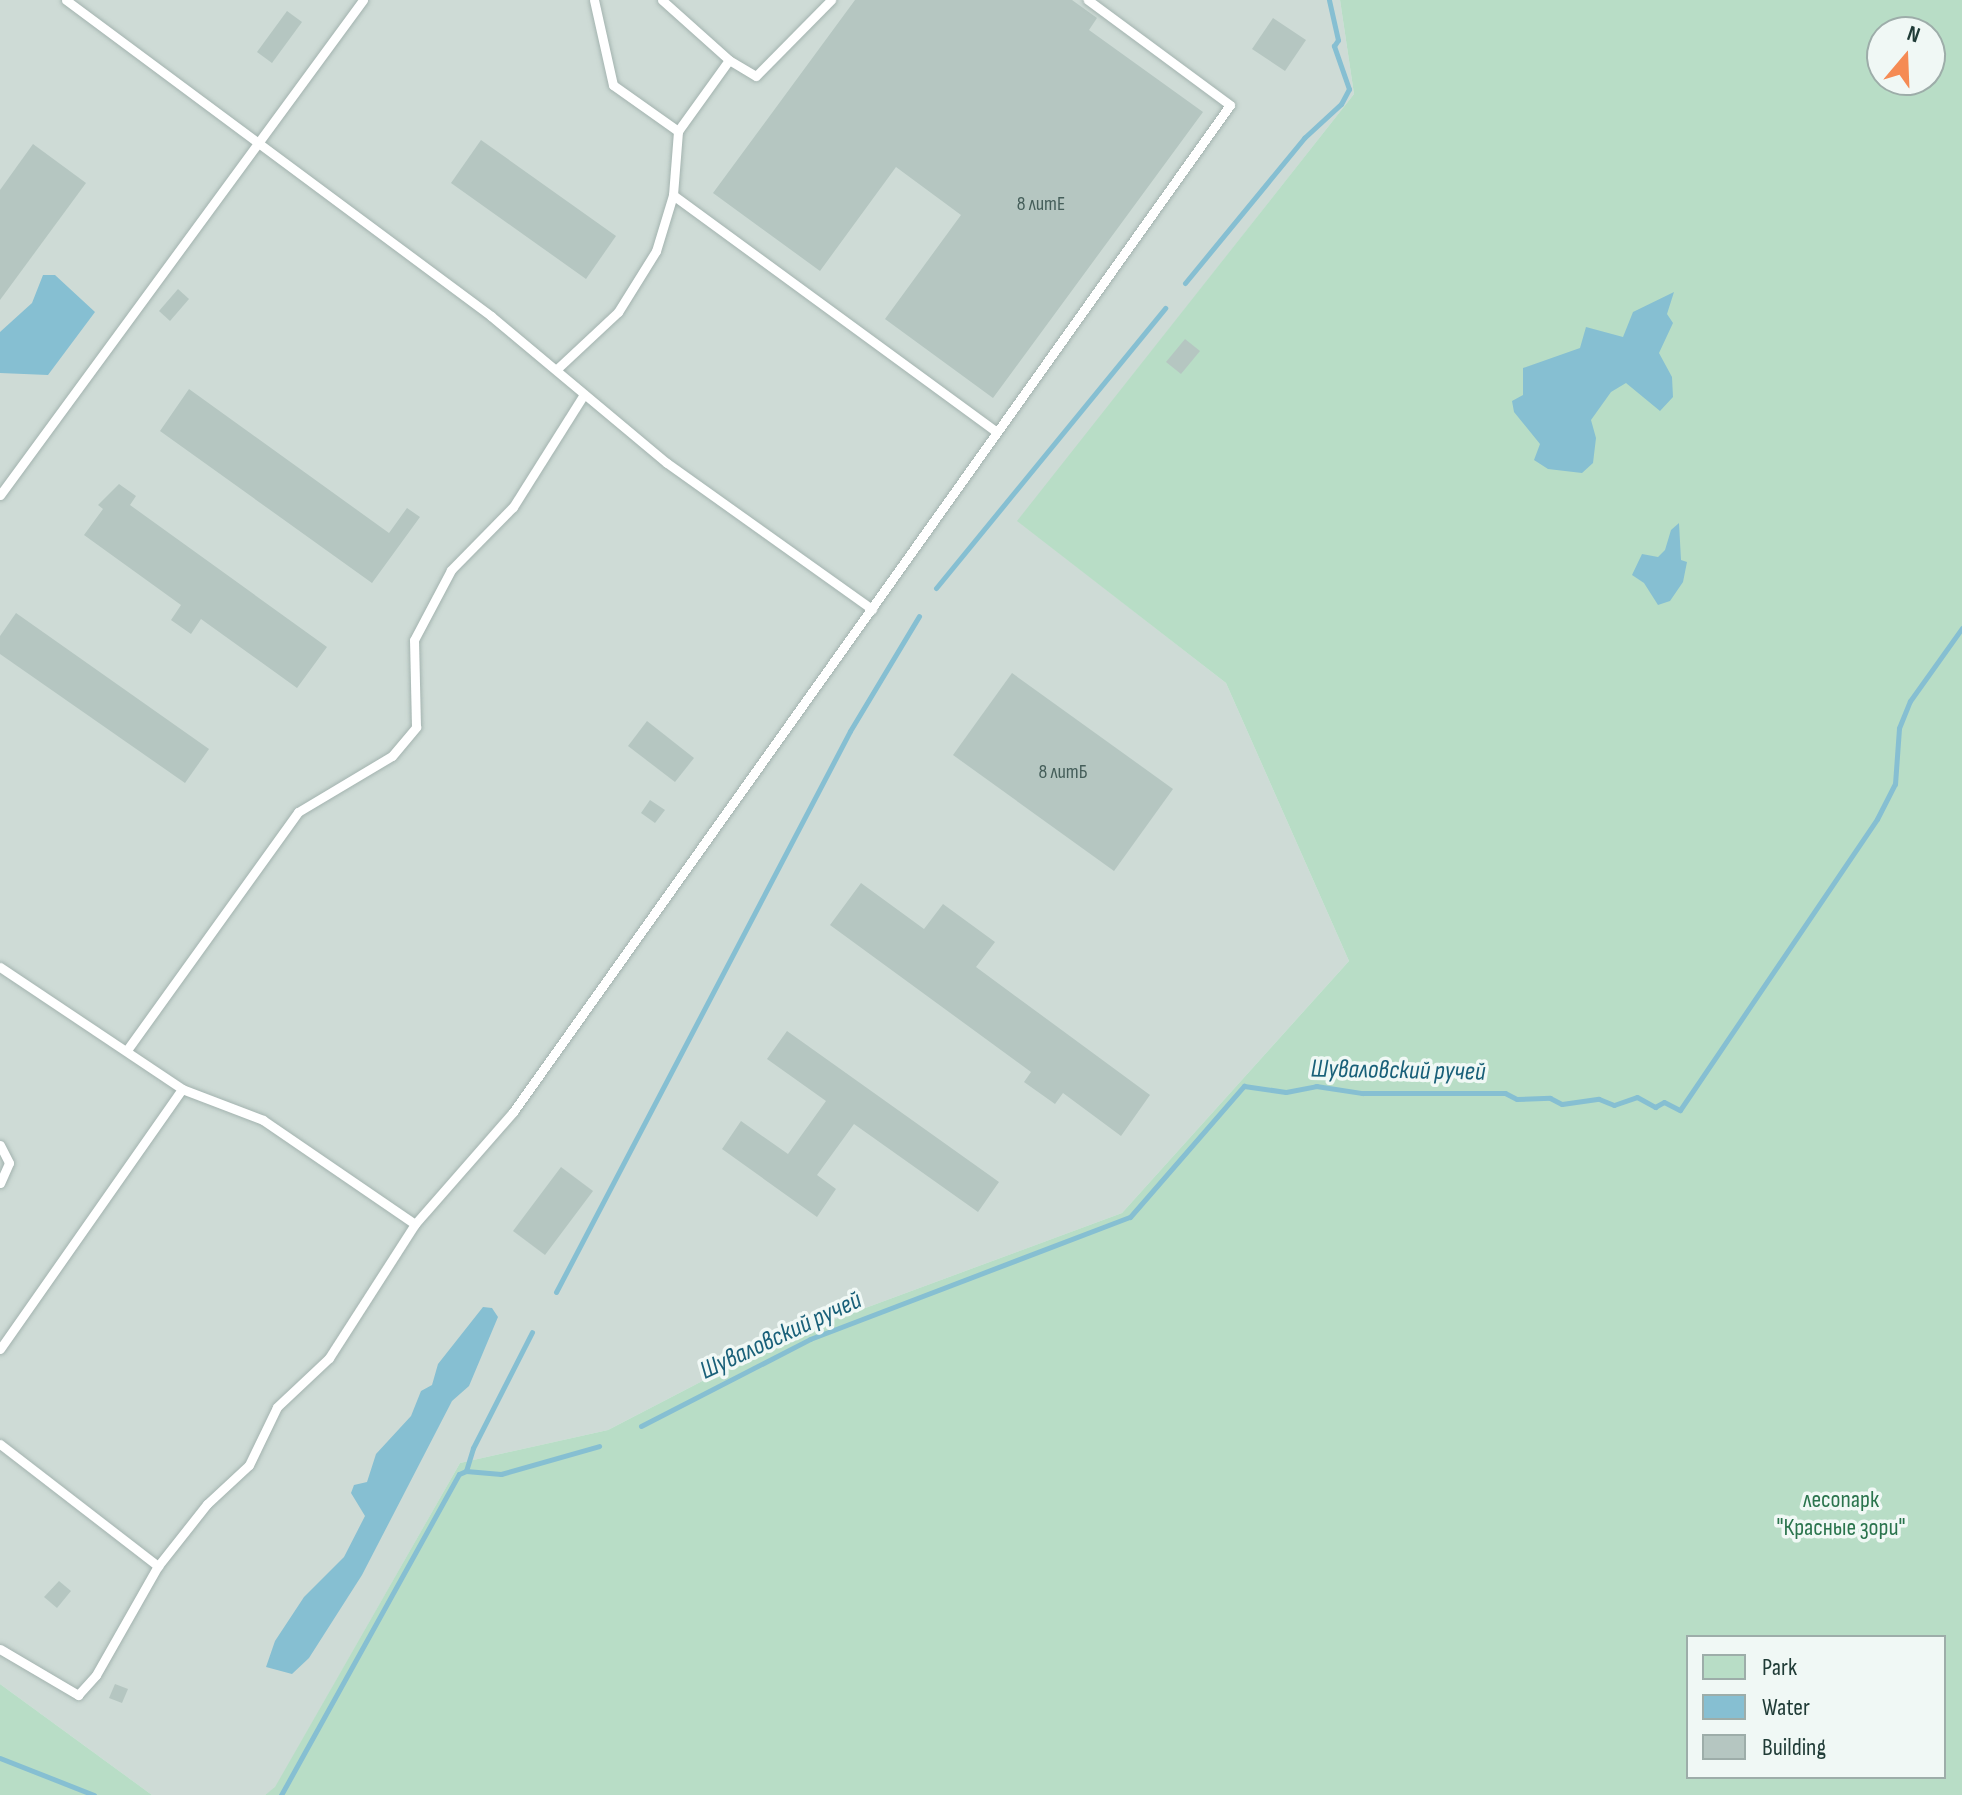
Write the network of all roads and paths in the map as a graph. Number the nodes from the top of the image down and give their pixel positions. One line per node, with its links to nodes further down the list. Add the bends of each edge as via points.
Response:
1 (363, 0): 9 (lane)
2 (594, 0): 8 (lane, via 613,85)
3 (662, 0): 7 (lane)
4 (831, 0): 7 (lane, via 756,76)
5 (1088, 0): 13 (lane, via 1230,105)
6 (74, 2): 9 (lane)
7 (729, 60): 8 (lane)
8 (678, 131): 10 (lane)
9 (255, 144): 11 (lane); 14 (lane)
10 (673, 195): 11 (lane, via 656,251 618,312); 13 (lane)
11 (558, 368): 12 (lane)
12 (583, 396): 15 (lane); 17 (lane, via 513,507 451,570 414,640 416,727 392,756 298,812)
13 (997, 432): 15 (lane)
14 (0, 495)
15 (872, 609): 21 (lane, via 513,1112)
16 (0, 967): 17 (lane, via 96,1035)
17 (127, 1050): 18 (lane)
18 (182, 1089): 21 (lane, via 263,1120); 22 (lane)
19 (0, 1145): 20 (lane, via 9,1163)
20 (0, 1183)
21 (415, 1224): 24 (lane, via 329,1358 277,1407 249,1465 207,1504)
22 (0, 1349)
23 (0, 1444): 24 (lane)
24 (158, 1566): 25 (lane, via 96,1675 78,1695)
25 (0, 1649)

